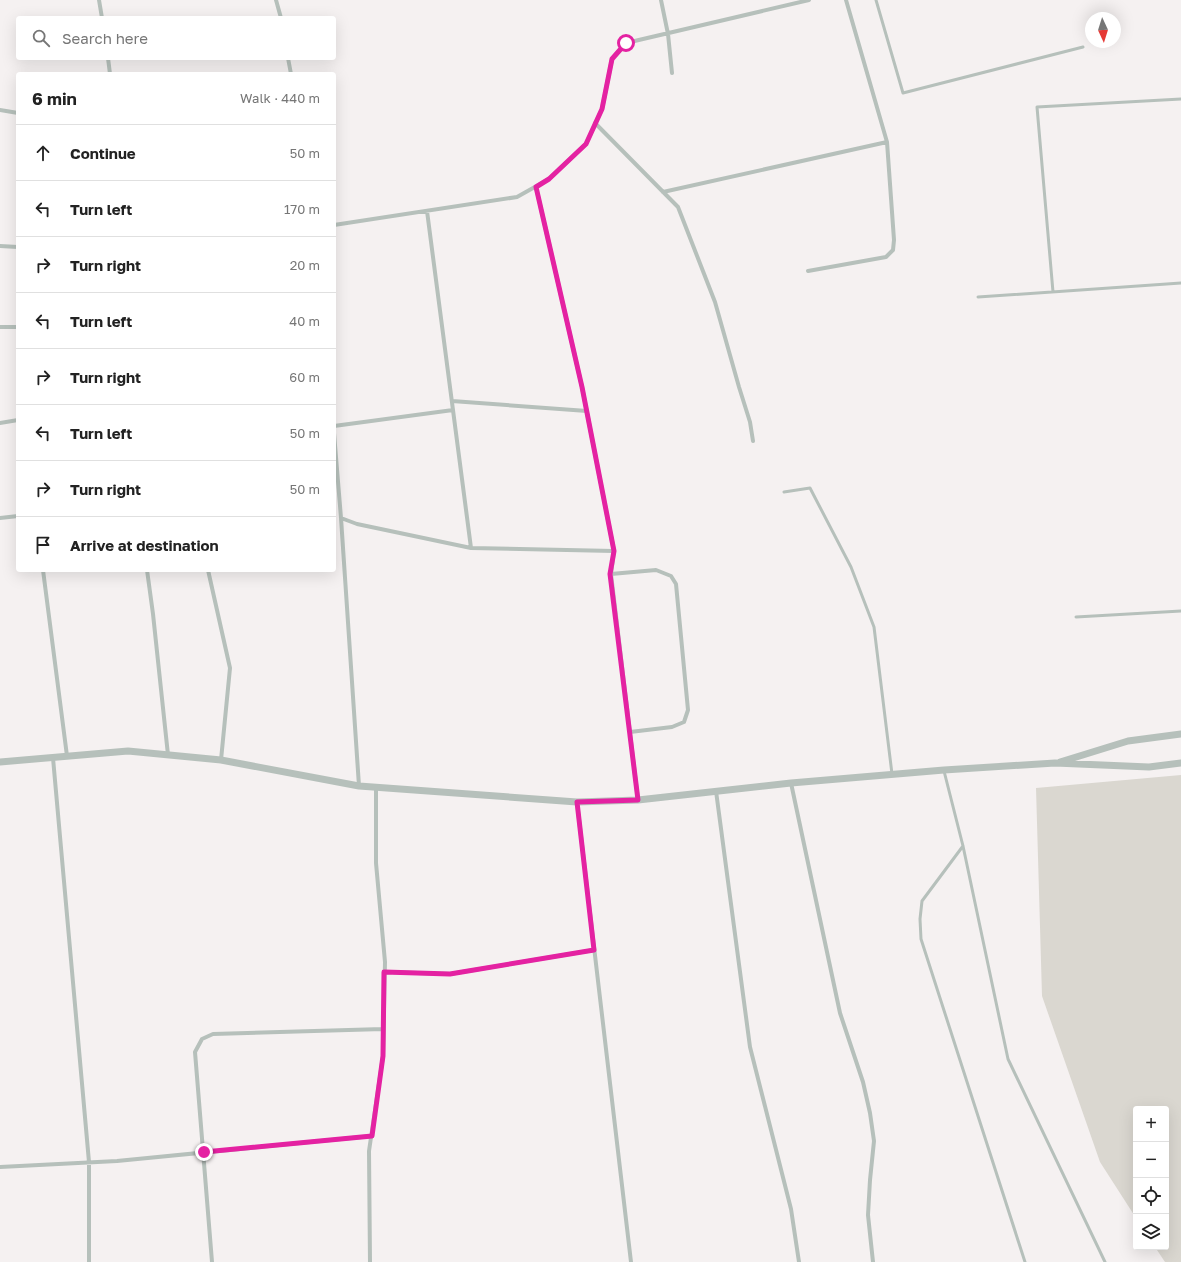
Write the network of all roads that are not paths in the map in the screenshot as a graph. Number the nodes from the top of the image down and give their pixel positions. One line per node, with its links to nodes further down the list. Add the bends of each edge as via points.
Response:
1 (99, 0): 7 (street)
2 (276, 0): 8 (street)
3 (661, 0): 9 (street)
4 (809, 0): 9 (street)
5 (846, 0): 20 (street)
6 (876, 0): 10 (lane, via 903,93)
7 (102, 16)
8 (280, 16)
9 (668, 34): 15 (street); 19 (street, via 626,43 612,59 602,109)
10 (1083, 47)
11 (108, 60): 13 (street)
12 (288, 60): 14 (street)
13 (110, 72)
14 (291, 72)
15 (672, 73)
16 (1181, 99): 29 (lane, via 1037,107)
17 (0, 110): 18 (street)
18 (16, 113)
19 (595, 124): 21 (street, via 586,144 549,179); 22 (street)
20 (887, 142): 22 (street); 27 (street, via 893,250 886,257)
21 (536, 187): 23 (street, via 517,198); 35 (street)
22 (663, 192): 39 (street, via 678,207 715,302 750,422)
23 (427, 211): 24 (street); 33 (street)
24 (336, 225)
25 (0, 246): 26 (street)
26 (16, 247)
27 (808, 271)
28 (1181, 283): 29 (lane)
29 (1053, 292): 30 (lane)
30 (978, 298)
31 (0, 327): 32 (street)
32 (16, 327)
33 (452, 401): 34 (street); 35 (street)
34 (453, 410): 38 (street); 45 (street)
35 (587, 411): 46 (street)
36 (16, 420): 37 (street)
37 (0, 423)
38 (336, 426)
39 (753, 441)
40 (336, 457): 44 (street)
41 (784, 492): 63 (lane, via 810,488 851,567 874,627)
42 (16, 516): 43 (street)
43 (0, 518)
44 (341, 518): 45 (street, via 357,524); 65 (street)
45 (470, 548): 46 (street)
46 (614, 551): 50 (street)
47 (43, 572): 56 (street)
48 (147, 572): 55 (street)
49 (208, 572): 58 (street, via 230,668)
50 (610, 574): 53 (street); 53 (street, via 656,570 671,576 676,584 688,710 684,722 672,727)
51 (1181, 611): 52 (lane)
52 (1076, 617)
53 (630, 732): 68 (street)
54 (1181, 734): 60 (street, via 1128,741)
55 (168, 755): 56 (street, via 128,751); 58 (street)
56 (67, 756): 57 (street)
57 (53, 758): 59 (street); 76 (street)
58 (221, 760): 65 (street)
59 (0, 762)
60 (1055, 763): 61 (street, via 1149,767); 62 (street)
61 (1181, 763)
62 (944, 770): 63 (street); 70 (lane)
63 (892, 774): 64 (street)
64 (791, 783): 67 (street); 83 (street, via 840,1013 863,1082 870,1113 874,1141 868,1215)
65 (359, 786): 66 (street)
66 (376, 787): 69 (street); 72 (street, via 376,863)
67 (716, 791): 68 (street); 82 (street, via 750,1047 791,1209)
68 (638, 800): 69 (street)
69 (577, 802): 71 (street)
70 (963, 846): 84 (lane, via 922,901 921,939); 85 (lane, via 1008,1059)
71 (594, 950): 72 (street, via 450,974); 81 (street)
72 (384, 972): 73 (street)
73 (383, 1029): 74 (street, via 383,1056); 75 (street, via 213,1034 202,1039 195,1052)
74 (372, 1136): 75 (street); 80 (street, via 369,1151)
75 (204, 1152): 76 (street); 79 (street)
76 (89, 1162): 77 (street); 78 (street)
77 (0, 1167)
78 (89, 1262)
79 (212, 1262)
80 (370, 1262)
81 (631, 1262)
82 (800, 1262)
83 (873, 1262)
84 (1025, 1262)
85 (1105, 1262)

